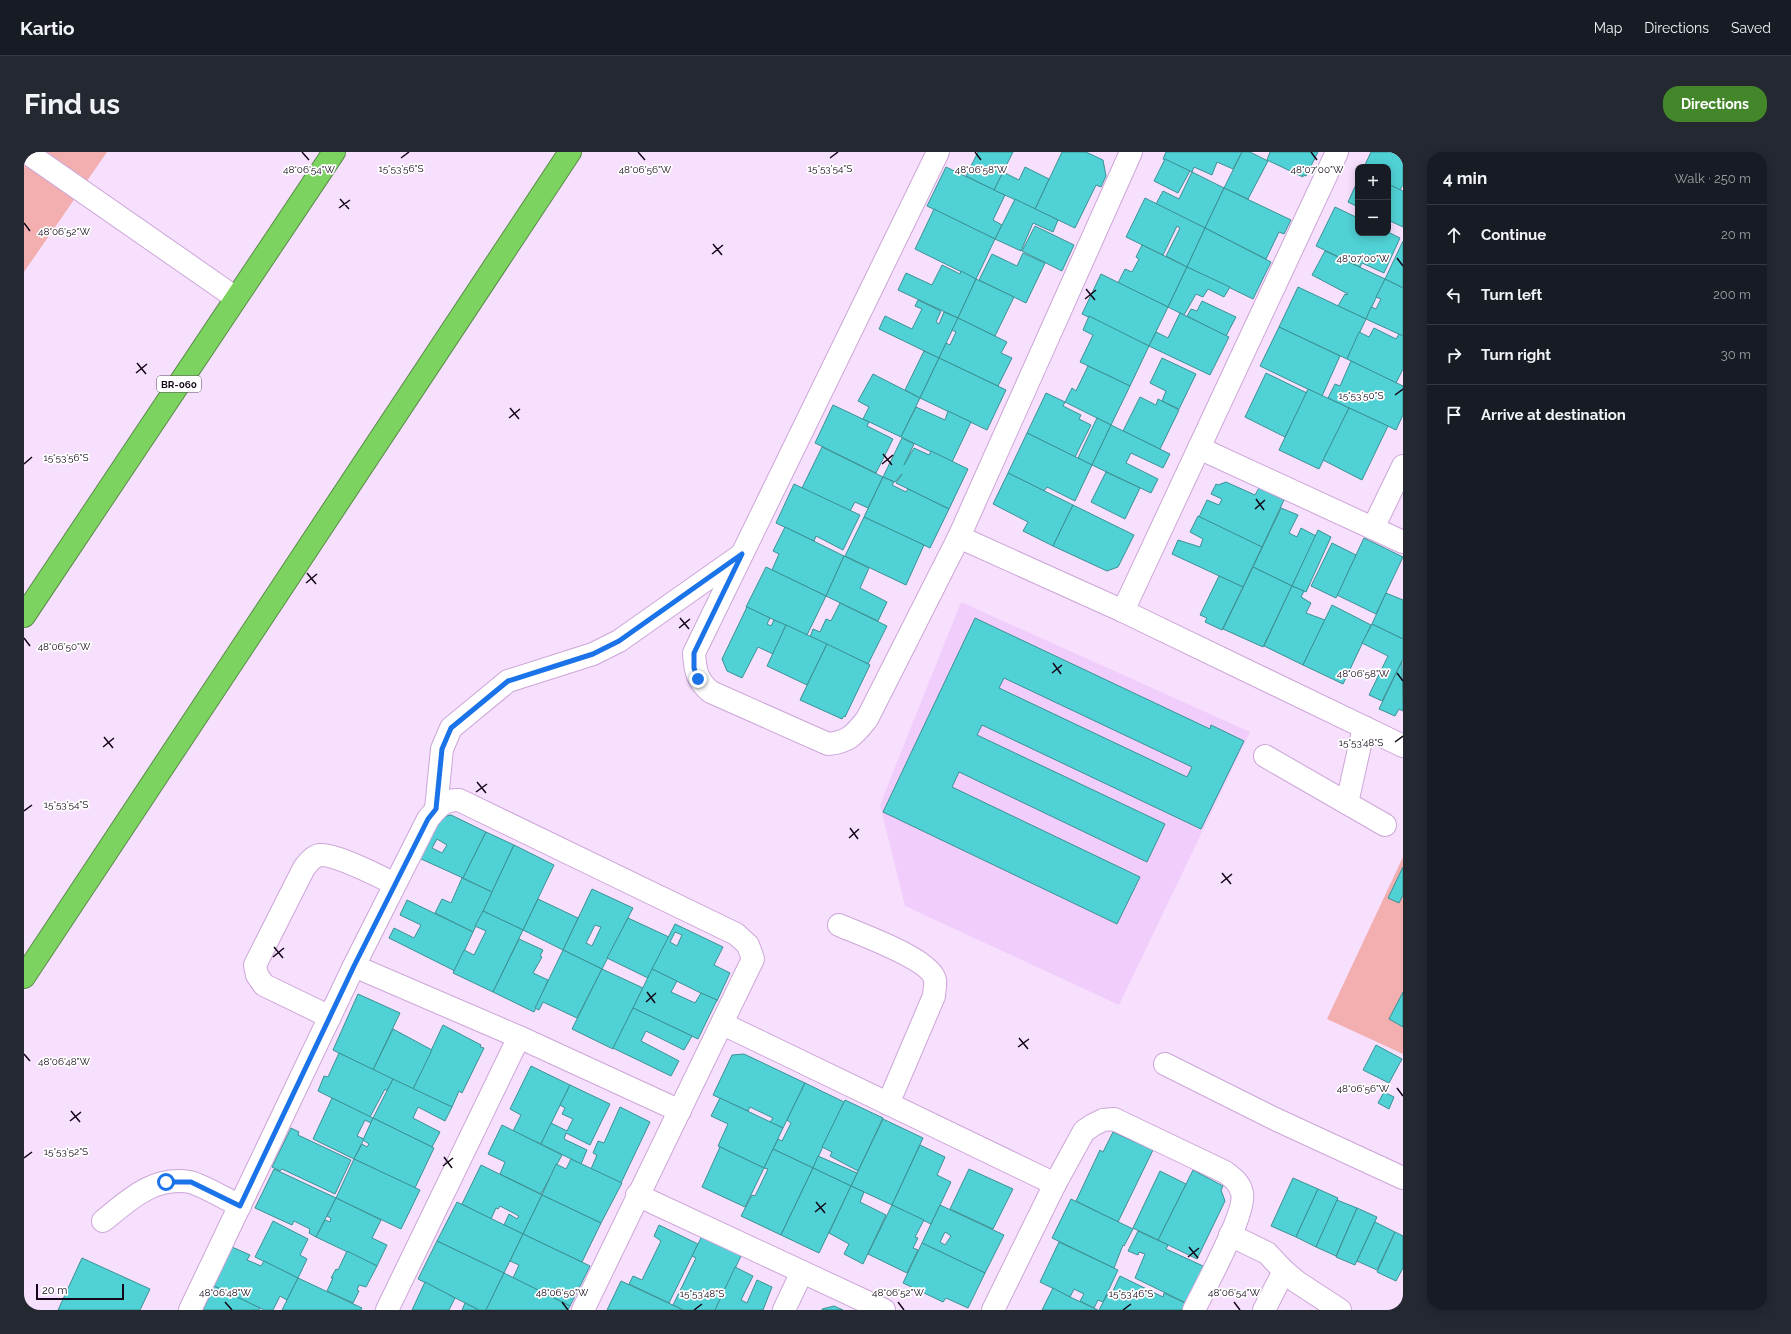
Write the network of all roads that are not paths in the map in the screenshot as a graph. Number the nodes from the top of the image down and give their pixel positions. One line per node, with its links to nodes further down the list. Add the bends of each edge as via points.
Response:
1 (26, 152): 7 (street)
2 (334, 152): 7 (highway, BR-060)
3 (570, 152): 25 (highway)
4 (938, 152): 13 (street)
5 (1130, 152): 11 (street)
6 (1337, 152): 8 (street)
7 (236, 298): 15 (highway, BR-060)
8 (1199, 448): 10 (street); 14 (street)
9 (1403, 466): 10 (street)
10 (1373, 528): 12 (street)
11 (959, 537): 13 (street, via 867,719 854,735 842,742 828,744 711,692 698,679 694,668 694,653); 14 (street)
12 (1403, 542)
13 (742, 554): 20 (street, via 619,641 593,654 508,681 451,728 442,749)
14 (1123, 611): 16 (street)
15 (24, 616)
16 (1364, 727): 17 (street); 19 (street)
17 (1403, 746)
18 (1265, 756): 19 (street)
19 (1347, 803): 21 (street)
20 (436, 809): 22 (street, via 428,819); 27 (street, via 451,800 459,800 736,934 748,945 753,959)
21 (1385, 825)
22 (395, 884): 24 (street); 26 (street, via 333,856 319,855 304,868 255,965 257,975 264,985)
23 (838, 925): 30 (street, via 916,959 929,968 935,980 934,996)
24 (354, 966): 26 (street); 28 (street)
25 (24, 977)
26 (330, 1017): 35 (street)
27 (723, 1024): 30 (street); 31 (street)
28 (519, 1037): 31 (street); 41 (street)
29 (1165, 1064): 32 (street, via 1275,1119)
30 (888, 1104): 33 (street)
31 (680, 1111): 34 (street)
32 (1403, 1178)
33 (1055, 1184): 37 (street, via 1084,1131 1093,1124 1114,1119 1225,1172 1236,1180 1243,1194); 45 (street)
34 (637, 1195): 39 (street); 42 (street)
35 (240, 1206): 36 (street, via 191,1182 166,1182 139,1192); 40 (street)
36 (103, 1221)
37 (1230, 1235): 38 (street, via 1267,1253); 46 (street)
38 (1284, 1271): 47 (street); 48 (street)
39 (802, 1272): 43 (street); 44 (street)
40 (190, 1310)
41 (387, 1310)
42 (583, 1310)
43 (784, 1310)
44 (884, 1310)
45 (993, 1310)
46 (1194, 1310)
47 (1264, 1310)
48 (1340, 1310)

